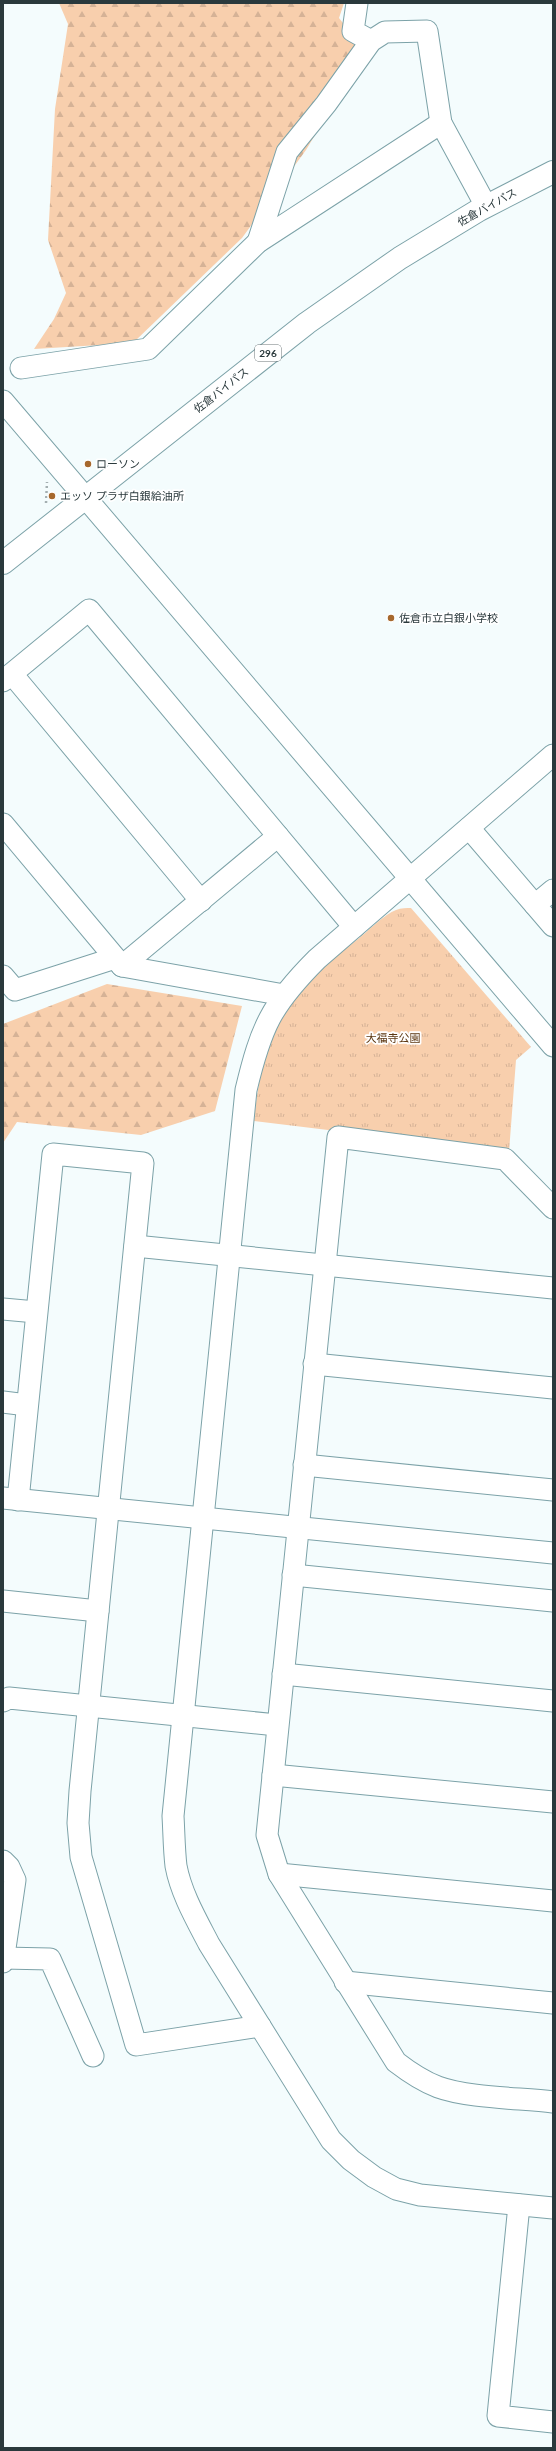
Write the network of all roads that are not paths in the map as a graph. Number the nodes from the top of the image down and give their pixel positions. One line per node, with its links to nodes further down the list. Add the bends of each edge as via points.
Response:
1 (357, 3): 2 (street, via 353,31)
2 (371, 41): 3 (street, via 385,32 427,31); 6 (street, via 326,104 287,152)
3 (441, 123): 5 (street); 6 (street)
4 (553, 172): 5 (highway, 佐倉バイパス / 296)
5 (486, 206): 9 (highway, 佐倉バイパス / 296, via 400,258 307,323)
6 (258, 242): 7 (street, via 148,349)
7 (21, 368)
8 (3, 401): 9 (street)
9 (84, 498): 10 (highway, 佐倉バイパス / 296); 16 (street)
10 (3, 563)
11 (7, 678): 15 (street, via 89,610); 18 (street)
12 (553, 755): 14 (street)
13 (3, 824): 22 (street)
14 (469, 828): 16 (street); 19 (street)
15 (278, 836): 18 (street); 21 (street)
16 (410, 879): 21 (street); 25 (street)
17 (553, 890): 19 (street)
18 (201, 901): 22 (street)
19 (535, 905): 20 (street)
20 (553, 926)
21 (354, 927): 24 (street, via 317,960)
22 (118, 962): 23 (street, via 15,990); 24 (street)
23 (3, 976)
24 (284, 995): 28 (street, via 274,1008 259,1038 246,1090)
25 (553, 1046)
26 (553, 1208): 29 (street, via 505,1159 338,1137)
27 (135, 1246): 28 (street); 32 (street, via 143,1163 53,1154); 40 (street)
28 (229, 1256): 29 (street); 41 (street)
29 (324, 1265): 30 (street); 33 (street)
30 (553, 1288)
31 (3, 1309): 32 (street)
32 (36, 1312): 36 (street)
33 (314, 1364): 34 (street); 37 (street)
34 (553, 1388)
35 (3, 1402): 36 (street)
36 (27, 1405): 39 (street)
37 (304, 1465): 38 (street); 42 (street)
38 (553, 1490)
39 (10, 1499): 40 (street)
40 (108, 1508): 41 (street); 47 (street)
41 (203, 1516): 42 (street); 52 (street)
42 (297, 1528): 43 (street); 44 (street)
43 (553, 1553)
44 (292, 1575): 45 (street); 48 (street)
45 (553, 1601)
46 (3, 1602): 47 (street)
47 (98, 1611): 51 (street)
48 (283, 1674): 50 (street); 53 (street)
49 (3, 1701): 51 (street, via 9,1698)
50 (553, 1701)
51 (88, 1706): 52 (street); 62 (street, via 78,1823 82,1857 136,2044)
52 (183, 1716): 53 (street); 62 (street, via 173,1816 177,1866 184,1891 208,1944)
53 (277, 1725): 54 (street)
54 (273, 1775): 55 (street); 57 (street, via 267,1835)
55 (553, 1802)
56 (3, 1861): 59 (street, via 15,1880)
57 (279, 1874): 58 (street); 60 (street)
58 (553, 1901)
59 (3, 1960): 63 (street, via 50,1959)
60 (345, 1982): 61 (street); 64 (street, via 396,2062 414,2076 438,2087 455,2091)
61 (553, 2003)
62 (260, 2026): 65 (street, via 331,2140 351,2160 374,2176 396,2188 420,2195)
63 (93, 2056)
64 (553, 2102)
65 (519, 2205): 66 (street); 67 (street, via 498,2416)
66 (553, 2208)
67 (553, 2422)

